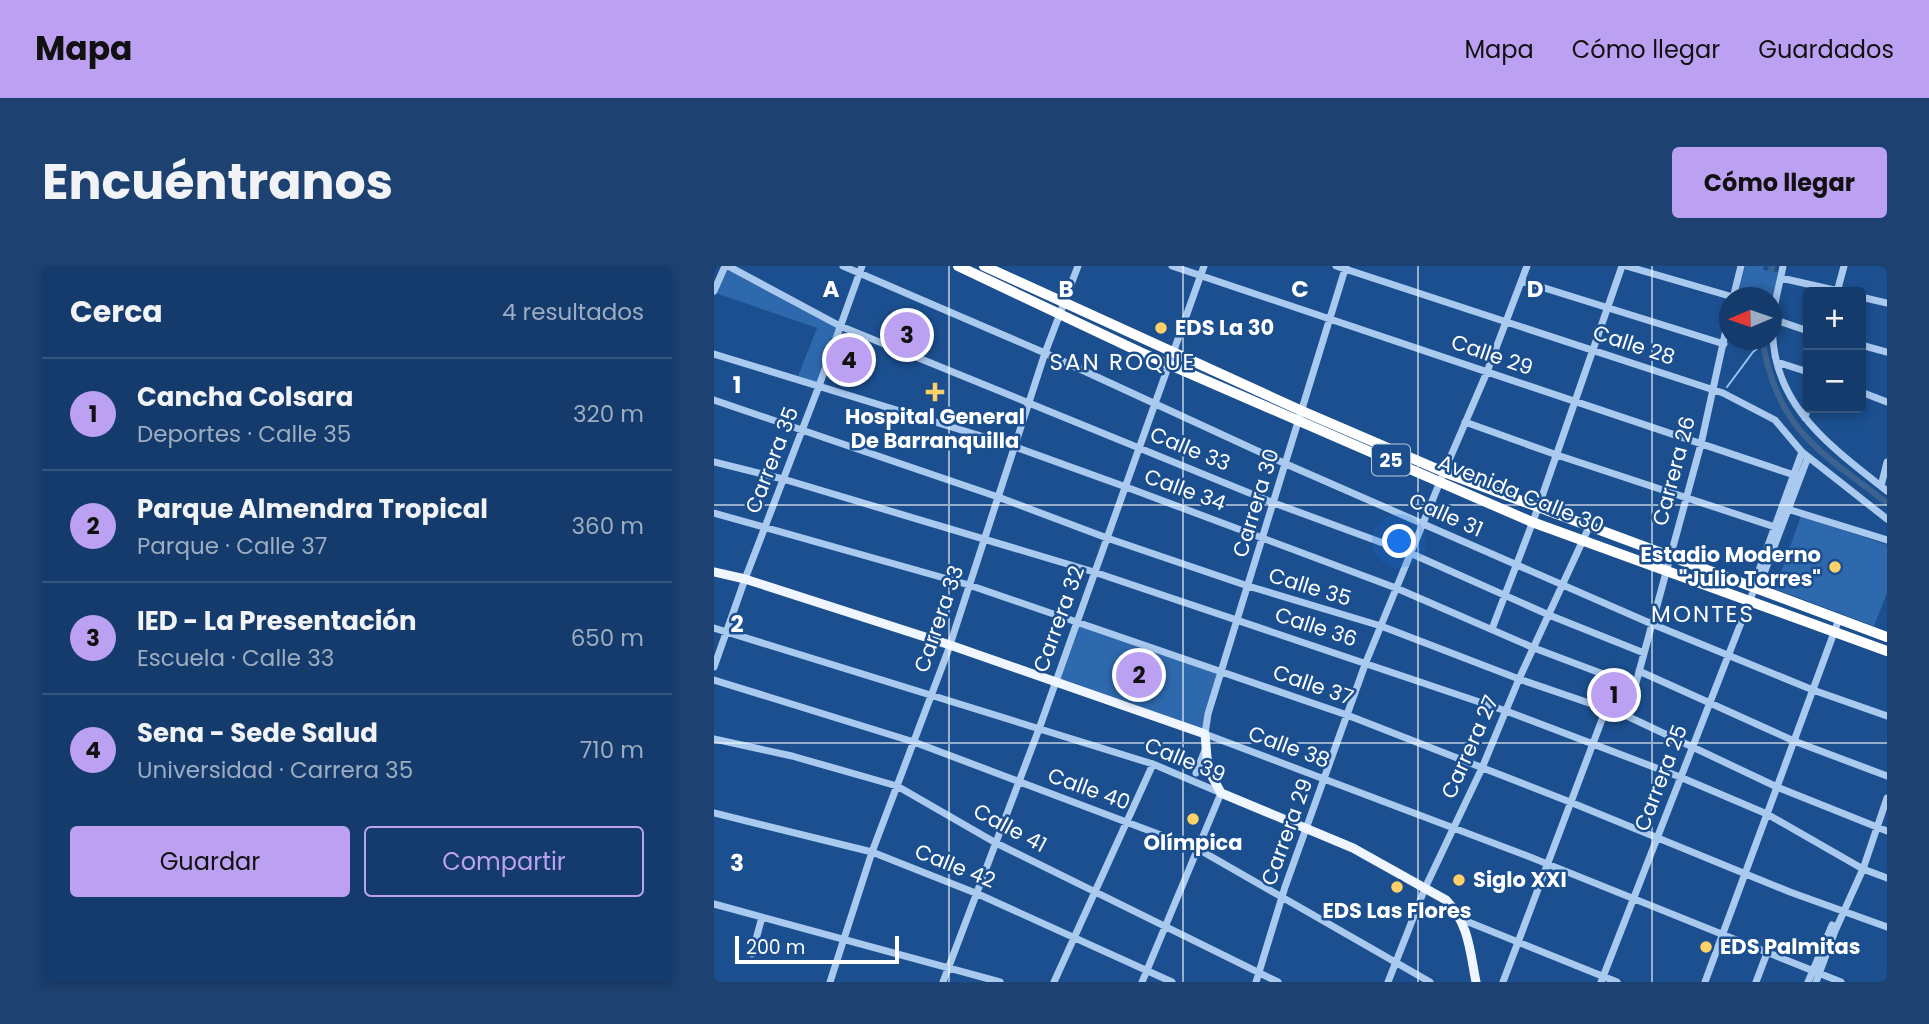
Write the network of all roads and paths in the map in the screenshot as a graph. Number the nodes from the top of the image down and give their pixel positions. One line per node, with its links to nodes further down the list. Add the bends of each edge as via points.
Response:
1 (727, 266): 23 (street); 32 (street, Calle 33)
2 (843, 266): 15 (street, Calle 31)
3 (958, 266): 27 (highway, Avenida Calle 30 / 25)
4 (984, 266): 27 (highway, Avenida Calle 30 / 25)
5 (1078, 266): 27 (street, Carrera 33)
6 (1172, 266): 16 (street, Calle 29)
7 (1204, 266): 16 (street, Carrera 32)
8 (1336, 266): 14 (street, Calle 28)
9 (1527, 266): 18 (street, Carrera 29)
10 (1624, 266): 24 (street); 28 (street)
11 (1741, 266): 19 (street)
12 (1783, 266): 17 (street)
13 (1843, 266): 22 (street)
14 (1345, 268): 29 (street, Carrera 30); 30 (street, Calle 28)
15 (860, 270): 32 (street, Carrera 35); 40 (street, Calle 31)
16 (1201, 276): 29 (street, Calle 29); 41 (street, Carrera 32)
17 (1781, 278): 20 (street); 21 (street)
18 (1522, 281): 28 (street); 30 (street, Carrera 29)
19 (1736, 287)
20 (1779, 287)
21 (1818, 287)
22 (1840, 287)
23 (714, 290)
24 (1719, 293)
25 (1866, 298): 26 (street)
26 (1887, 303)
27 (1061, 308): 40 (street, Carrera 33); 41 (highway, Avenida Calle 30 / 25); 44 (highway, Avenida Calle 30 / 25)
28 (1608, 309): 34 (street); 38 (street)
29 (1329, 319): 46 (street, Calle 29); 56 (street, Carrera 30)
30 (1507, 322): 38 (street, Calle 28); 46 (street, Carrera 29)
31 (1782, 322): 33 (street)
32 (840, 326): 47 (street, Carrera 35); 52 (street, Calle 33)
33 (1803, 329)
34 (1719, 342)
35 (1866, 346): 39 (street)
36 (1723, 350): 48 (street, Carrera 26)
37 (1776, 350): 43 (street)
38 (1593, 351): 48 (street, Calle 28); 51 (street)
39 (1887, 352)
40 (1045, 353): 52 (street, Carrera 33); 54 (street, Calle 31)
41 (1173, 353): 44 (street, Carrera 32); 56 (highway, Avenida Calle 30 / 25)
42 (714, 354): 47 (street, Calle 34)
43 (1777, 362): 45 (street); 57 (street, via 1790,398)
44 (1169, 364): 54 (street, Carrera 32); 56 (highway, Avenida Calle 30 / 25)
45 (1803, 370)
46 (1487, 372): 51 (street, Calle 29); 58 (street, Carrera 29)
47 (819, 386): 59 (street, Carrera 35); 61 (street, Calle 34)
48 (1714, 389): 60 (street, Carrera 26); 63 (street, Calle 28, via 1775,420)
49 (1866, 394): 53 (street)
50 (714, 400): 59 (street, Calle 35)
51 (1575, 401): 60 (street, Calle 29); 64 (street)
52 (1029, 402): 61 (street, Carrera 33); 62 (street, Calle 33)
53 (1887, 402)
54 (1156, 405): 62 (street, Carrera 32); 66 (street, Calle 31)
55 (1806, 413): 57 (street)
56 (1301, 416): 66 (street, Carrera 30); 69 (highway, Avenida Calle 30 / 25)
57 (1805, 418): 72 (street, via 1831,446)
58 (1465, 422): 64 (street); 69 (street, Carrera 29)
59 (803, 430): 70 (street, Carrera 35); 73 (street, Calle 35)
60 (1701, 443): 68 (street, Calle 29); 74 (street, Carrera 26)
61 (1014, 447): 71 (street, Calle 34); 73 (street, Carrera 33)
62 (1140, 448): 71 (street, Carrera 32); 75 (street, Calle 33)
63 (1805, 454): 68 (street, Carrera 25); 79 (street, Calle 28)
64 (1557, 455): 74 (street); 76 (street)
65 (714, 462): 70 (street, Calle 36)
66 (1286, 464): 75 (street, Carrera 30); 81 (street, Calle 31)
67 (1887, 465): 72 (street)
68 (1797, 476): 77 (street, Carrera 25)
69 (1442, 477): 76 (highway, Avenida Calle 30 / 25); 80 (highway, Avenida Calle 30 / 25); 81 (street, Carrera 29)
70 (783, 479): 82 (street, Carrera 35); 86 (street, Calle 36)
71 (1126, 486): 85 (street, Calle 34); 87 (street, Carrera 32)
72 (1884, 488)
73 (998, 497): 86 (street, Carrera 33); 87 (street, Calle 35)
74 (1686, 498): 84 (street); 91 (street, Carrera 26)
75 (1274, 503): 85 (street, Carrera 30); 90 (street, Calle 33)
76 (1538, 508): 80 (street); 83 (highway, Avenida Calle 30 / 25)
77 (1785, 509): 84 (street, Carrera 25); 88 (street)
78 (714, 513): 82 (street, Calle 37)
79 (1887, 519)
80 (1532, 522): 89 (highway, Avenida Calle 30 / 25); 92 (street)
81 (1422, 524): 90 (street, Carrera 29); 92 (street, Calle 31)
82 (765, 527): 96 (street, Carrera 35); 98 (street, Calle 37)
83 (1589, 527): 89 (street, Carrera 27); 91 (highway, Avenida Calle 30 / 25)
84 (1778, 528): 100 (street, Carrera 25)
85 (1264, 537): 99 (street, Carrera 30); 101 (street, Calle 34)
86 (985, 538): 95 (street, Calle 36); 98 (street, Carrera 33)
87 (1107, 538): 95 (street, Carrera 32); 99 (street, Calle 35)
88 (1887, 540)
89 (1583, 542): 93 (highway, Avenida Calle 30 / 25); 97 (street, Carrera 27)
90 (1410, 553): 101 (street, Carrera 29); 102 (street, Calle 33)
91 (1670, 557): 93 (street, Carrera 26); 100 (highway, Avenida Calle 30 / 25)
92 (1516, 565): 97 (street, Calle 31); 102 (street)
93 (1666, 570): 103 (highway, Avenida Calle 30 / 25); 108 (street, Carrera 26)
94 (714, 572): 96 (main road, Calle 38)
95 (1094, 572): 105 (street, Calle 36); 107 (street, Carrera 32)
96 (745, 579): 112 (street, Carrera 35); 115 (main road, Calle 38)
97 (1563, 585): 104 (street, Carrera 27); 108 (street, Calle 31)
98 (970, 586): 107 (street, Calle 37); 115 (street, Carrera 33)
99 (1248, 586): 105 (street, Carrera 30); 109 (street, Calle 35)
100 (1755, 587): 103 (street, Carrera 25); 106 (highway, Avenida Calle 30 / 25)
101 (1396, 588): 109 (street, Carrera 29); 111 (street, Calle 34)
102 (1504, 596): 104 (street, Calle 33); 111 (street)
103 (1749, 601): 113 (highway, Avenida Calle 30 / 25); 119 (street, Carrera 25)
104 (1549, 615): 116 (street, Carrera 27); 118 (street, Calle 33)
105 (1238, 619): 120 (street, Calle 36); 123 (street, Carrera 30)
106 (1839, 619): 113 (street); 114 (highway, Avenida Calle 30 / 25)
107 (1076, 621): 123 (street, Calle 37); 126 (street, Carrera 32)
108 (1651, 624): 118 (street, Carrera 26); 119 (street, Calle 31)
109 (1381, 626): 120 (street, Carrera 29); 124 (street, Calle 35)
110 (714, 628): 112 (street, Calle 39)
111 (1492, 629): 116 (street, Calle 34)
112 (726, 631): 121 (street, Carrera 35); 129 (street, Calle 39)
113 (1834, 632): 117 (highway, Avenida Calle 30 / 25); 128 (street)
114 (1886, 635)
115 (950, 645): 126 (main road, Calle 38); 129 (street, Carrera 33)
116 (1534, 648): 124 (street, Carrera 27); 127 (street, Calle 34)
117 (1887, 651)
118 (1644, 653): 122 (street, Carrera 26)
119 (1727, 654): 128 (street, Calle 31); 130 (street, Carrera 25)
120 (1366, 662): 132 (street, Calle 36); 133 (street, Carrera 29)
121 (714, 667)
122 (1639, 671): 127 (street, Carrera 26); 130 (street)
123 (1222, 672): 133 (street, Calle 37); 137 (street, Carrera 30)
124 (1520, 679): 131 (street, Calle 35); 132 (street, Carrera 27)
125 (714, 680): 140 (street, Calle 40)
126 (1054, 683): 136 (street, Carrera 32); 137 (main road, Calle 38)
127 (1635, 686): 134 (street, Carrera 26)
128 (1812, 690): 135 (street, Calle 31); 139 (street)
129 (932, 694): 136 (street, Calle 39); 140 (street, Carrera 33)
130 (1709, 703): 139 (street); 142 (street, Carrera 25)
131 (1606, 709): 134 (street, Calle 35); 141 (street)
132 (1506, 710): 141 (street, Calle 36); 145 (street, Carrera 27)
133 (1347, 715): 145 (street, Calle 37); 149 (street, Carrera 29)
134 (1627, 716): 142 (street, Calle 35)
135 (1887, 716)
136 (1038, 729): 144 (street, Calle 39); 150 (street, Carrera 32)
137 (1205, 734): 143 (main road, Carrera 30); 149 (street, Calle 38)
138 (714, 739): 151 (street, Calle 41)
139 (1794, 741): 147 (street); 152 (street)
140 (914, 742): 150 (street, Calle 40); 151 (street, Carrera 33)
141 (1593, 744): 148 (street, Calle 36); 155 (street)
142 (1693, 746): 148 (street, Carrera 25); 152 (street, Calle 35)
143 (1205, 750): 146 (street, Carrera 30); 153 (main road, Carrera 30, via 1211,778)
144 (1153, 764): 153 (street, Calle 39); 158 (street)
145 (1482, 768): 155 (street, Calle 37); 161 (street, Carrera 27)
146 (1196, 773)
147 (1887, 776)
148 (1680, 777): 157 (street, Calle 36); 163 (street, Carrera 25)
149 (1325, 779): 160 (street, Carrera 29); 161 (street, Calle 38)
150 (1018, 781): 158 (street, Calle 40); 164 (street, Carrera 32)
151 (897, 786): 164 (street, Calle 41); 166 (street, Carrera 33)
152 (1777, 787): 157 (street); 159 (street, Calle 35)
153 (1221, 793): 160 (main road, Calle 39); 165 (street)
154 (1887, 798): 159 (street)
155 (1570, 802): 163 (street, Calle 37); 167 (street)
156 (714, 813): 166 (street, Calle 42)
157 (1767, 814): 168 (street, Calle 36); 169 (street)
158 (1127, 821): 165 (street, Calle 40); 172 (street)
159 (1877, 827): 162 (street, Calle 35); 168 (street)
160 (1307, 828): 171 (main road, Calle 39); 174 (street, Carrera 29)
161 (1453, 828): 167 (street, Calle 38); 171 (street, Carrera 27)
162 (1887, 831)
163 (1657, 837): 169 (street, Calle 37); 175 (street, Carrera 25)
164 (996, 843): 172 (street, Calle 41); 173 (street, Carrera 32)
165 (1198, 849): 174 (street, Calle 40); 180 (street)
166 (872, 852): 173 (street, Calle 42); 184 (street, Carrera 33)
167 (1546, 864): 175 (street, Calle 38); 185 (street)
168 (1863, 869): 170 (street, Calle 36); 177 (street)
169 (1745, 873): 177 (street, Calle 37); 182 (street)
170 (1887, 878)
171 (1425, 888): 179 (main road, Calle 39, via 1446,900); 188 (street, Carrera 27)
172 (1094, 891): 180 (street, Calle 41); 183 (street)
173 (978, 894): 183 (street, Calle 42); 189 (street, Carrera 32)
174 (1282, 896): 188 (street, Calle 40); 191 (street, Carrera 29)
175 (1633, 899): 182 (street, Calle 38); 193 (street, Carrera 25)
176 (714, 904): 178 (street)
177 (1843, 910): 181 (street, Calle 37); 192 (street)
178 (762, 917): 184 (street); 187 (street)
179 (1461, 919): 185 (street, Calle 39); 204 (main road)
180 (1166, 926): 190 (street); 191 (street, Calle 41)
181 (1887, 927)
182 (1722, 934): 186 (street, Calle 38); 207 (street)
183 (1072, 938): 190 (street, Calle 42); 197 (street)
184 (844, 940): 189 (street); 194 (street, Carrera 33)
185 (1520, 942): 193 (street, Calle 39); 205 (street)
186 (1767, 953): 192 (street, Calle 38); 208 (street)
187 (752, 954)
188 (1396, 962): 202 (street, Carrera 27); 203 (street, Calle 40)
189 (949, 967): 195 (street, Carrera 32); 196 (street)
190 (1146, 970): 198 (street); 199 (street, Calle 42)
191 (1259, 972): 200 (street, Carrera 29); 201 (street, Calle 41)
192 (1816, 972): 209 (street); 210 (street); 211 (street, Calle 38)
193 (1602, 979): 206 (street, Calle 39)
194 (830, 982)
195 (943, 982)
196 (1000, 982)
197 (1054, 982)
198 (1142, 982)
199 (1172, 982)
200 (1256, 982)
201 (1278, 982)
202 (1388, 982)
203 (1430, 982)
204 (1476, 982)
205 (1503, 982)
206 (1617, 982)
207 (1705, 982)
208 (1756, 982)
209 (1808, 982)
210 (1816, 982)
211 (1841, 982)

